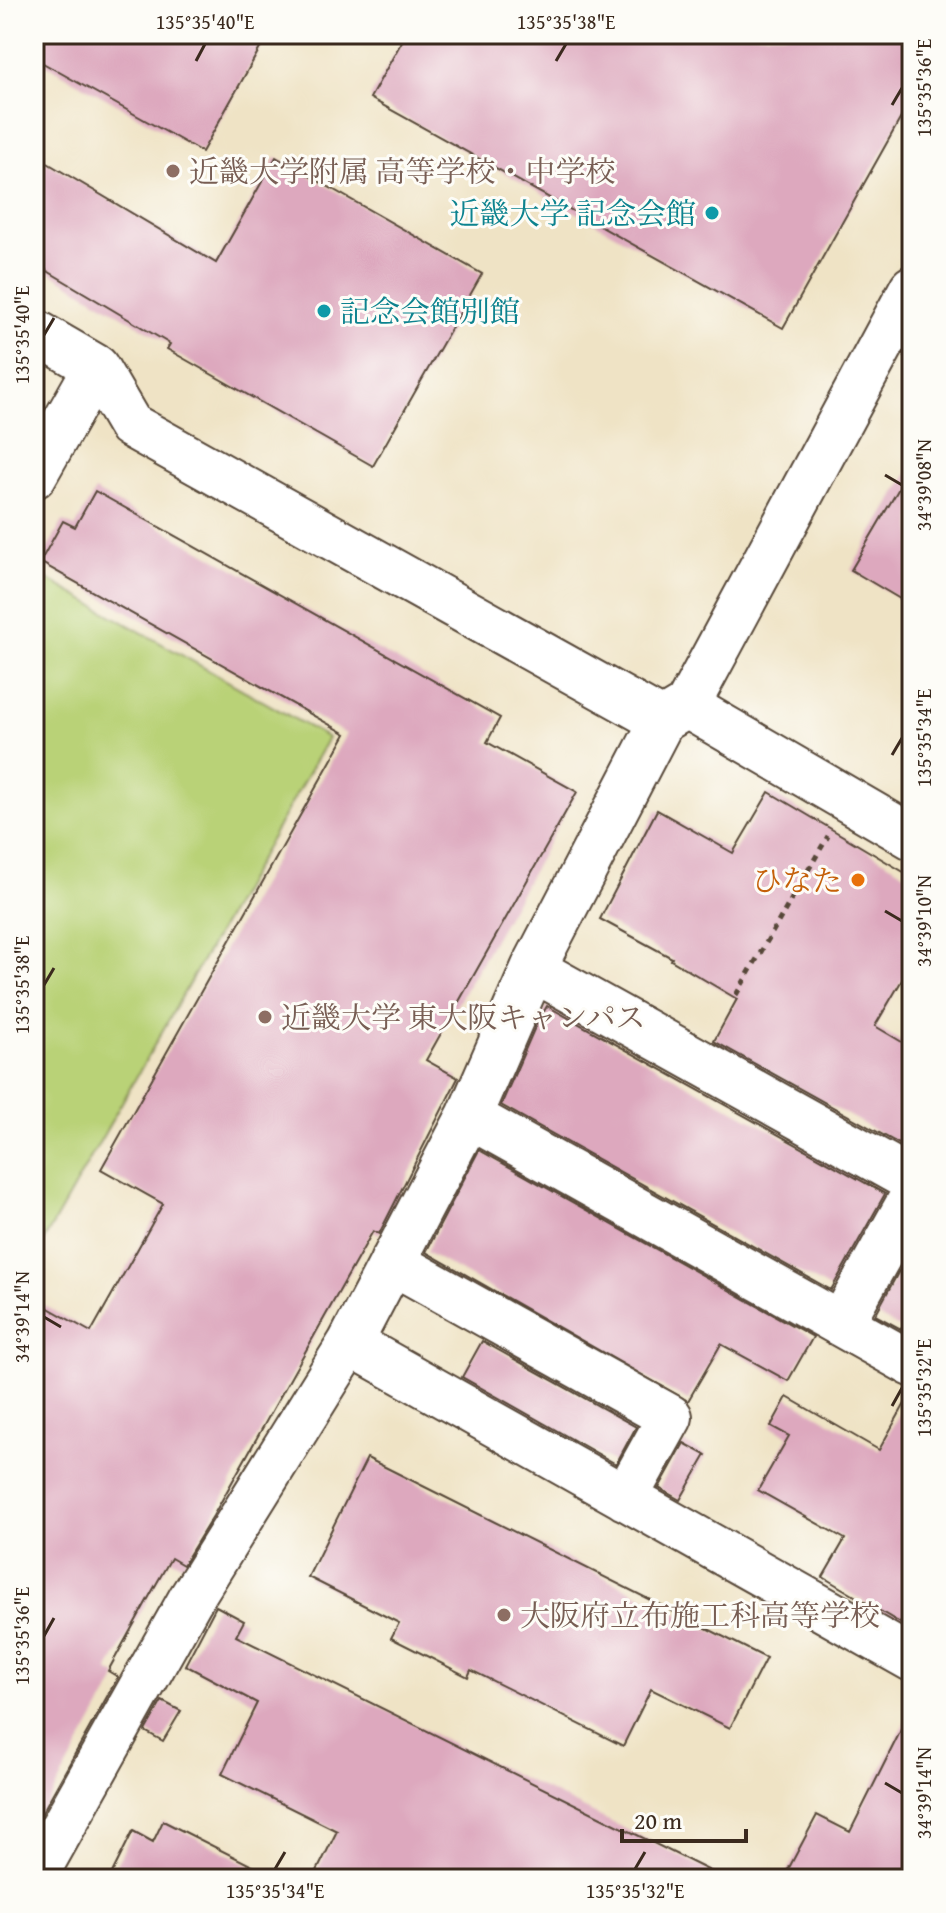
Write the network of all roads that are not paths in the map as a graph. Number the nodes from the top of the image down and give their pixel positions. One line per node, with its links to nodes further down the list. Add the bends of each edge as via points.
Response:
1 (912, 288): 5 (street)
2 (34, 331): 3 (street)
3 (96, 367): 4 (street); 5 (street, via 130,425)
4 (34, 476)
5 (675, 714): 6 (street); 7 (street)
6 (912, 837)
7 (533, 969): 8 (street); 9 (street)
8 (469, 1116): 11 (street); 12 (street)
9 (912, 1180)
10 (912, 1197): 12 (street)
11 (392, 1262): 13 (street); 15 (street, via 670,1417)
12 (841, 1324): 14 (street)
13 (350, 1343): 15 (street); 17 (street, via 190,1600)
14 (912, 1364)
15 (625, 1498): 16 (street)
16 (912, 1659)
17 (34, 1878)

